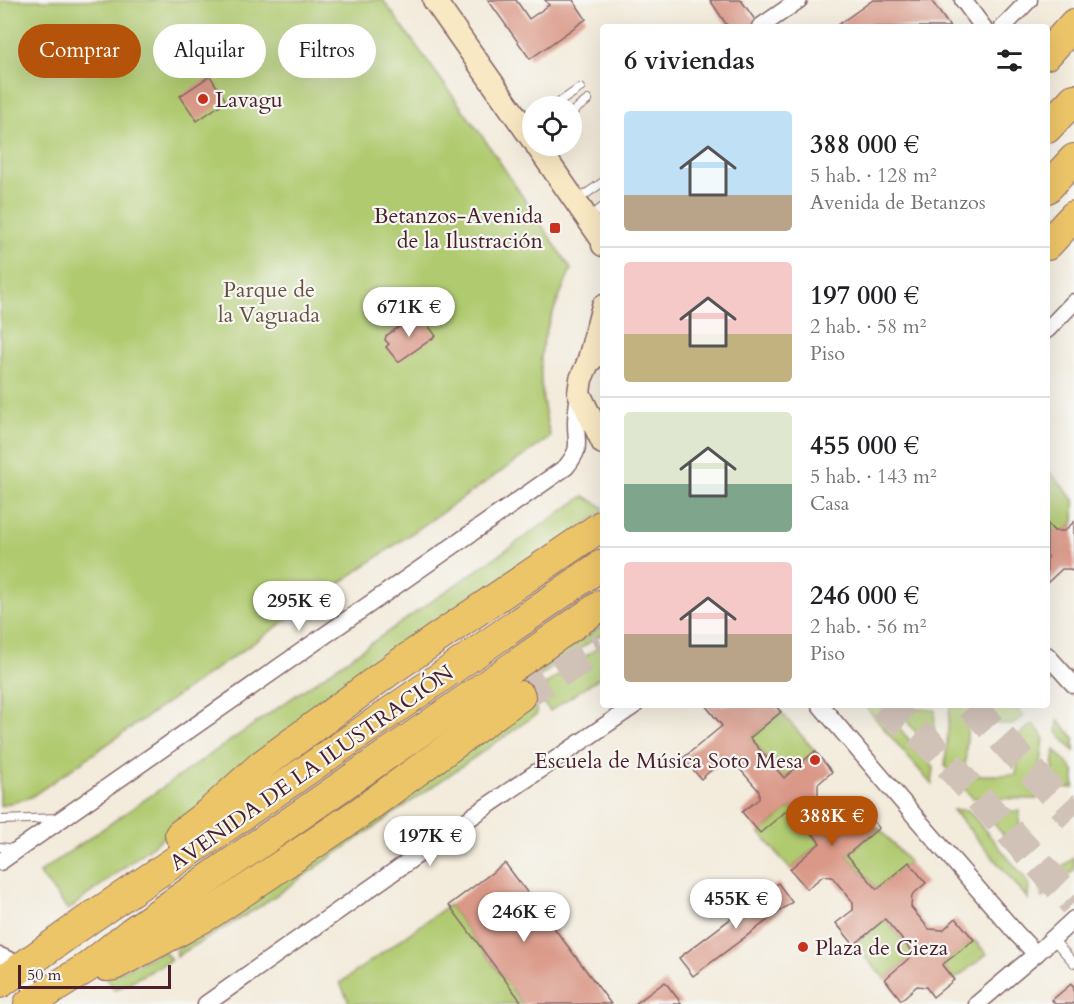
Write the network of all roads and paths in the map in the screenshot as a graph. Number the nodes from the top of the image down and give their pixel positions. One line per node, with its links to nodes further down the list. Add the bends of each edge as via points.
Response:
1 (434, 0): 17 (street)
2 (799, 0): 5 (street)
3 (963, 0): 6 (street)
4 (1029, 0): 7 (street)
5 (764, 24)
6 (981, 24)
7 (1007, 24)
8 (1074, 24): 10 (highway)
9 (1074, 45): 11 (highway)
10 (1050, 51)
11 (1050, 68)
12 (580, 88): 13 (lane)
13 (568, 96)
14 (1074, 99): 18 (highway)
15 (588, 100): 16 (lane)
16 (582, 104)
17 (522, 118)
18 (1050, 125)
19 (545, 156): 23 (street)
20 (1074, 159): 21 (highway)
21 (1050, 185)
22 (600, 187): 23 (lane)
23 (588, 209): 26 (street)
24 (1074, 216): 27 (highway)
25 (1074, 229): 28 (highway)
26 (600, 235)
27 (1050, 242)
28 (1050, 252)
29 (1074, 302): 31 (street)
30 (600, 327): 32 (street)
31 (1050, 327)
32 (596, 356): 33 (street, via 581,379)
33 (579, 393): 34 (street); 43 (street, via 578,446 566,467)
34 (600, 437)
35 (600, 527): 48 (highway, via 392,669 262,765 210,812 129,874)
36 (600, 566): 48 (highway, AVENIDA DE LA ILUSTRACIÓN)
37 (600, 606): 53 (highway, AVENIDA DE LA ILUSTRACIÓN, via 132,932)
38 (1050, 658): 39 (street)
39 (1074, 685)
40 (520, 696): 53 (highway, via 362,811 211,913 114,965)
41 (632, 708): 56 (street)
42 (823, 708): 51 (street)
43 (65, 818): 44 (lane); 46 (street)
44 (0, 820)
45 (0, 847): 46 (lane)
46 (18, 850): 47 (street)
47 (0, 862)
48 (89, 919): 54 (highway, AVENIDA DE LA ILUSTRACIÓN)
49 (1074, 919): 50 (street)
50 (1052, 938): 51 (street); 52 (lane)
51 (1036, 954): 57 (street)
52 (1074, 963)
53 (88, 967): 55 (highway, AVENIDA DE LA ILUSTRACIÓN)
54 (6, 969): 55 (street, AVENIDA DE LA ILUSTRACIÓN)
55 (36, 1002)
56 (206, 1004)
57 (977, 1004)

